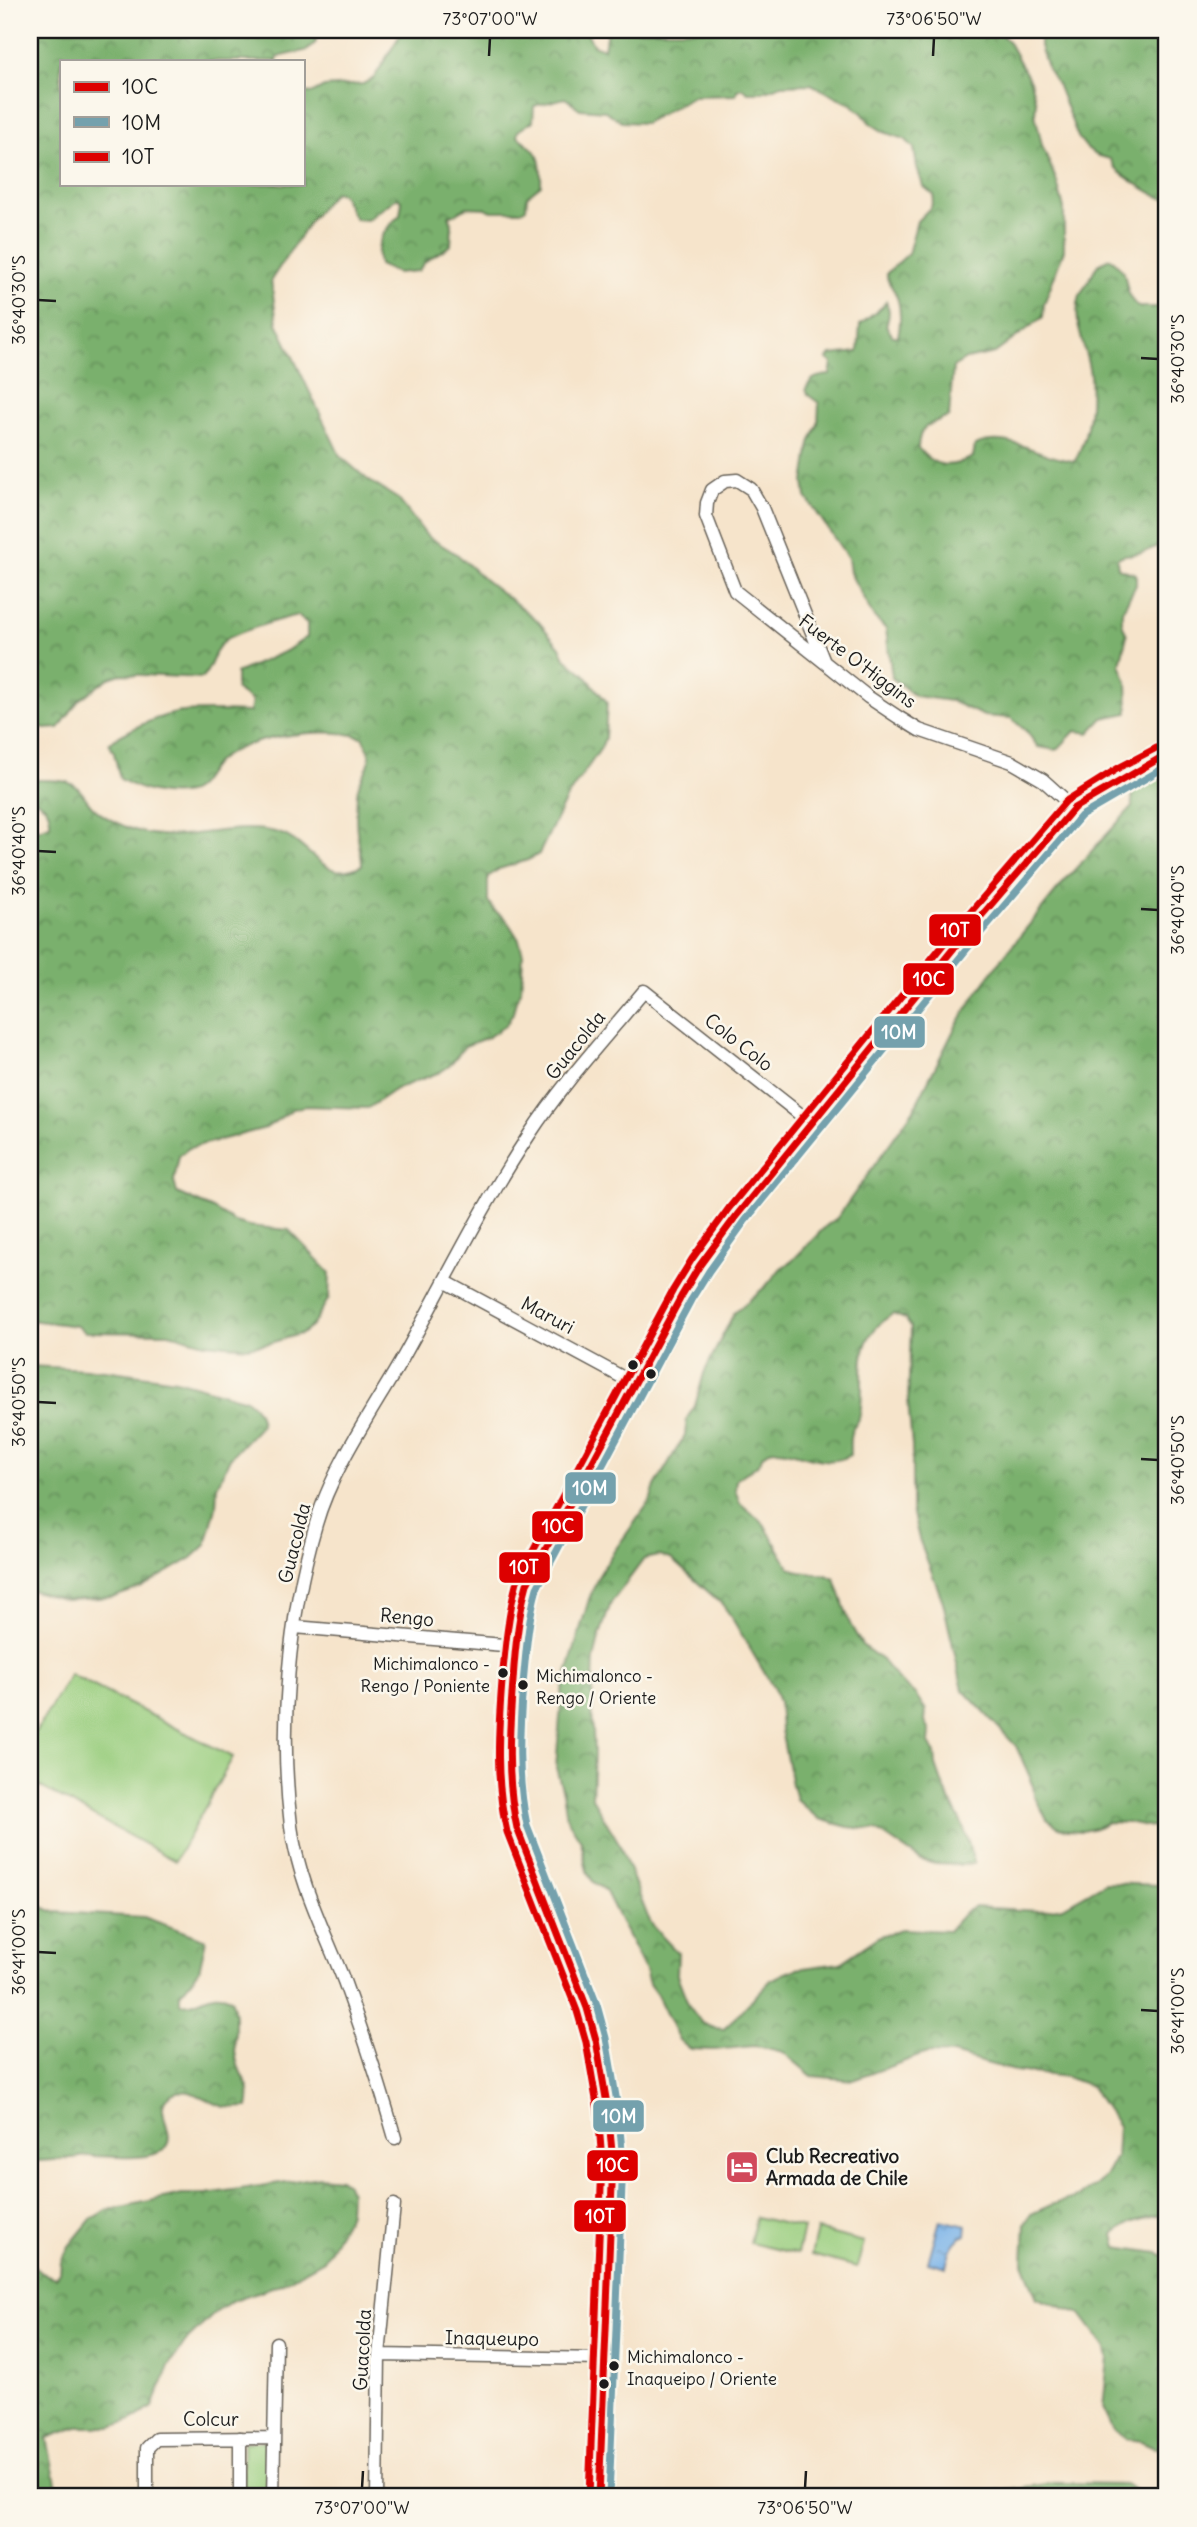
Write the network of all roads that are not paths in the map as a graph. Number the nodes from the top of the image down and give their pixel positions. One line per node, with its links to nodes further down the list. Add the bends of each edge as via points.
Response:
1 (824, 662): 1 (street, Fuerte O'Higgins, via 735,591 706,516 712,489 725,481 737,480 751,489 762,508); 3 (street, Fuerte O'Higgins, via 919,730 1012,762 1043,780)
2 (1167, 754): 3 (main road)
3 (1074, 808): 5 (main road)
4 (644, 991): 5 (street, Colo Colo); 6 (street, Guacolda, via 530,1133)
5 (811, 1123): 7 (main road, via 701,1265)
6 (446, 1282): 7 (street, Maruri); 8 (street, Guacolda, via 334,1478 316,1521)
7 (633, 1382): 9 (main road, via 527,1584)
8 (295, 1627): 9 (street, Rengo); 10 (street, Guacolda, via 286,1762 292,1828 302,1875 349,1996)
9 (515, 1646): 14 (main road, via 508,1749 511,1804 587,2008 608,2110 613,2162)
10 (395, 2138)
11 (394, 2205): 13 (street, Guacolda)
12 (276, 2343): 16 (street)
13 (379, 2355): 14 (street, Inaqueupo); 20 (street, Guacolda)
14 (604, 2359): 21 (main road)
15 (240, 2438): 16 (street, Colcur); 17 (street, Colcur, via 156,2439 146,2448); 18 (street)
16 (273, 2438): 19 (street)
17 (147, 2497)
18 (240, 2497)
19 (273, 2497)
20 (377, 2497)
21 (599, 2497)

